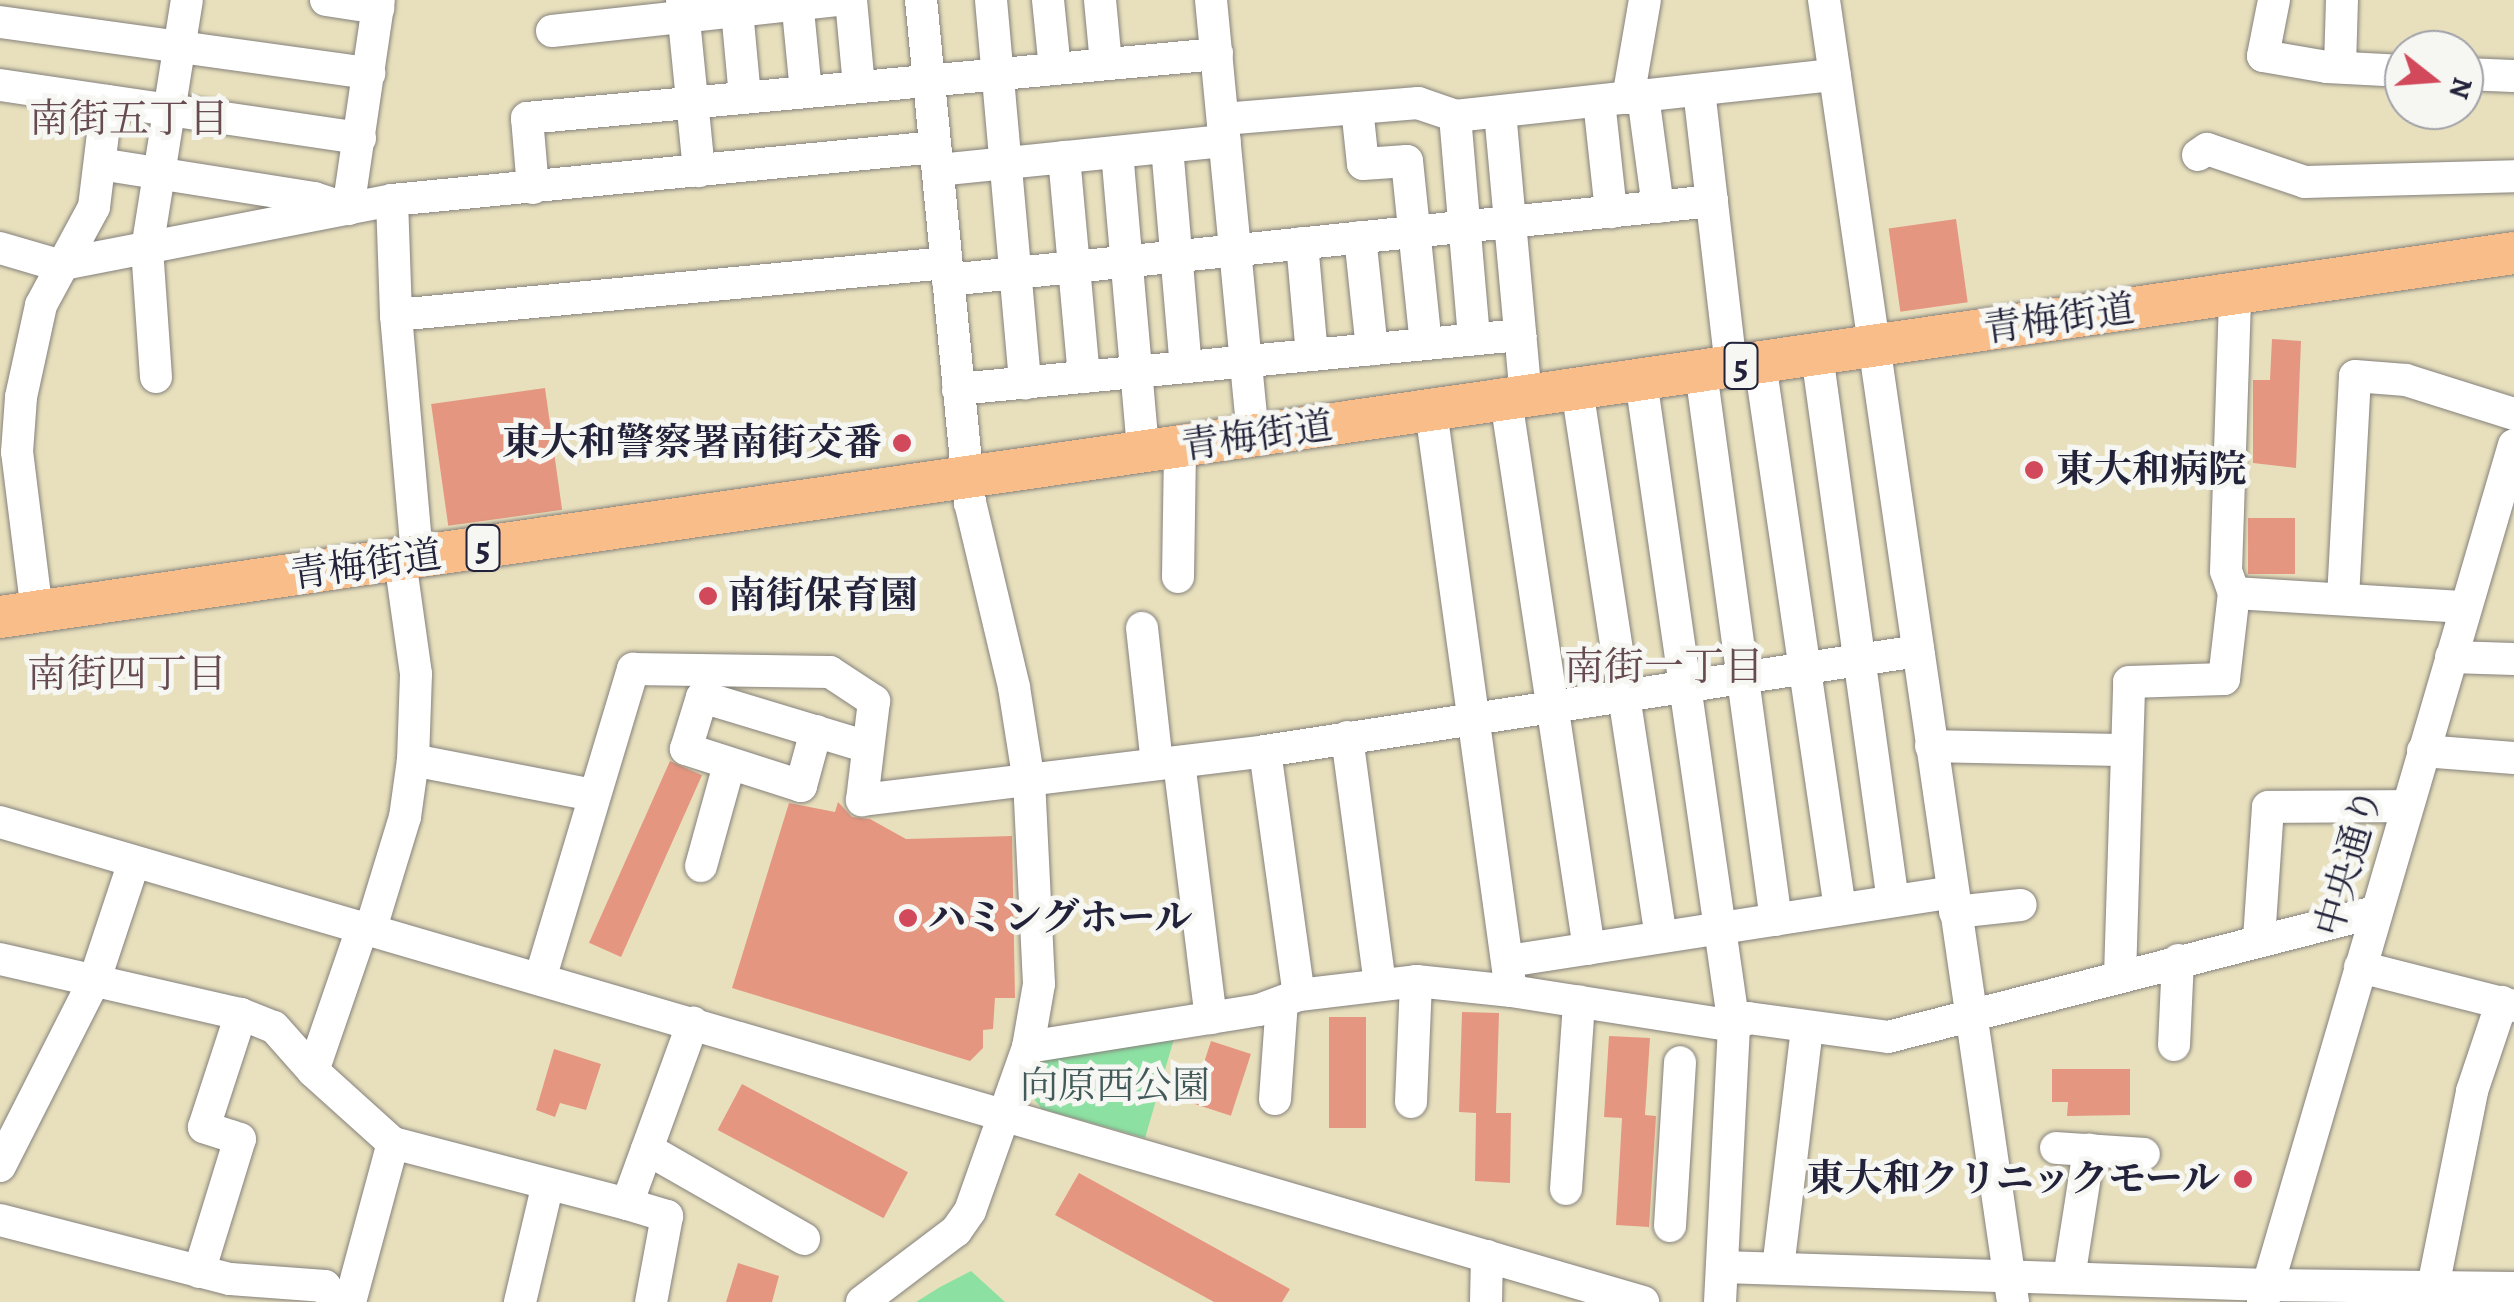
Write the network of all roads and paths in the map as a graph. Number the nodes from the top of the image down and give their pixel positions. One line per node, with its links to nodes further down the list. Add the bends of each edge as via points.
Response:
1 (187, 0): 20 (street)
2 (326, 0): 15 (street)
3 (839, 0): 13 (street)
4 (852, 0): 33 (street)
5 (921, 0): 31 (street)
6 (991, 0): 27 (street)
7 (1048, 0): 24 (street)
8 (1100, 0): 22 (street)
9 (1212, 0): 21 (street)
10 (1824, 0): 29 (street)
11 (2274, 0): 23 (street, via 2263,56)
12 (2342, 0): 23 (street)
13 (798, 2): 16 (street); 35 (street)
14 (1635, 2): 37 (street)
15 (379, 4): 26 (street)
16 (737, 6): 17 (street); 36 (street)
17 (683, 8): 19 (street); 39 (street)
18 (0, 22): 20 (street)
19 (552, 31)
20 (179, 46): 26 (street); 41 (street)
21 (1217, 54): 22 (street); 44 (street)
22 (1106, 64): 24 (street)
23 (2340, 68): 25 (street)
24 (1054, 69): 27 (street)
25 (2384, 70)
26 (369, 72): 45 (street)
27 (998, 74): 31 (street); 51 (street)
28 (2484, 75): 30 (street)
29 (1835, 76): 34 (street); 82 (street)
30 (2514, 76)
31 (929, 80): 33 (street); 50 (street)
32 (0, 85): 38 (street)
33 (859, 87): 35 (street)
34 (1699, 90): 37 (street); 58 (street)
35 (806, 92): 36 (street)
36 (745, 98): 39 (street)
37 (1623, 98): 42 (street); 59 (street); 61 (street)
38 (107, 101): 41 (street); 52 (street)
39 (692, 102): 53 (street); 56 (street, via 527,118)
40 (1356, 108): 43 (street, via 1418,103); 44 (street); 64 (street, via 1363,164 1407,162)
41 (169, 110): 45 (street); 54 (street)
42 (1500, 112): 43 (street); 62 (street)
43 (1455, 116): 63 (street)
44 (1224, 130): 46 (street); 69 (street)
45 (360, 138): 60 (street)
46 (1166, 147): 47 (street); 71 (street)
47 (1117, 152): 49 (street); 72 (street)
48 (2198, 155): 55 (street, via 2207,149 2305,182)
49 (1064, 157): 51 (street); 74 (street)
50 (936, 158): 51 (street); 53 (street); 75 (street)
51 (1006, 163): 76 (street)
52 (100, 164): 54 (street); 73 (street, via 94,206)
53 (699, 171): 56 (street)
54 (158, 175): 60 (street); 68 (street)
55 (2514, 176)
56 (533, 188): 57 (street)
57 (392, 200): 60 (street); 78 (street)
58 (1712, 201): 59 (street); 88 (street)
59 (1658, 207): 61 (street)
60 (348, 209): 68 (street)
61 (1610, 212): 62 (street)
62 (1510, 222): 63 (street); 79 (street)
63 (1464, 227): 64 (street); 80 (street)
64 (1413, 232): 65 (street); 81 (street)
65 (1360, 238): 66 (street); 83 (street)
66 (1302, 244): 69 (street); 84 (street)
67 (0, 248): 73 (street)
68 (147, 249): 73 (street); 90 (street)
69 (1235, 250): 71 (street); 86 (street)
70 (2514, 253): 77 (main road, 青梅街道 / 5)
71 (1176, 256): 72 (street); 87 (street)
72 (1126, 261): 74 (street); 89 (street)
73 (58, 266): 108 (street, via 30,344 17,452)
74 (1074, 267): 76 (street); 91 (street)
75 (947, 271): 76 (street); 78 (street); 94 (street)
76 (1015, 273): 93 (street)
77 (2236, 294): 82 (main road, 青梅街道 / 5); 105 (street, via 2226,571)
78 (396, 315): 103 (street)
79 (1520, 334): 80 (street); 96 (street)
80 (1474, 339): 81 (street)
81 (1426, 344): 83 (street)
82 (1874, 346): 85 (main road, 青梅街道 / 5); 110 (street)
83 (1372, 349): 84 (street)
84 (1312, 355): 86 (street)
85 (1817, 355): 88 (main road, 青梅街道 / 5); 113 (street)
86 (1246, 361): 87 (street); 99 (street)
87 (1186, 367): 89 (street)
88 (1731, 367): 92 (main road, 青梅街道 / 5); 114 (street); 115 (street)
89 (1136, 372): 91 (street); 101 (street)
90 (156, 377)
91 (1084, 377): 93 (street)
92 (1641, 380): 95 (main road, 青梅街道 / 5); 116 (street)
93 (1025, 383): 94 (street)
94 (958, 389): 102 (street)
95 (1577, 389): 96 (main road, 青梅街道 / 5); 117 (street)
96 (1516, 398): 97 (main road, 青梅街道 / 5); 118 (street)
97 (1431, 411): 99 (main road, 青梅街道 / 5); 119 (street)
98 (2514, 414): 106 (street, via 2406,380 2355,376)
99 (1253, 437): 101 (main road, 青梅街道 / 5)
100 (2514, 445): 107 (street, 中央通り)
101 (1161, 450): 102 (main road, 青梅街道 / 5); 104 (street)
102 (967, 478): 103 (main road, 青梅街道 / 5); 131 (street)
103 (409, 558): 108 (main road, 青梅街道 / 5); 128 (street)
104 (1178, 577)
105 (2234, 593): 106 (street); 124 (street, via 2224,679 2130,682)
106 (2343, 598): 107 (street)
107 (2466, 608): 111 (street, 中央通り)
108 (18, 615)
109 (1142, 628): 129 (street)
110 (1918, 651): 113 (street); 122 (street)
111 (2451, 657): 112 (street); 126 (street, 中央通り)
112 (2514, 658)
113 (1859, 660): 114 (street); 137 (street)
114 (1804, 668): 115 (street); 140 (street)
115 (1744, 678): 116 (street); 142 (street)
116 (1686, 686): 117 (street); 144 (street)
117 (1622, 696): 118 (street); 145 (street)
118 (1554, 706): 119 (street); 147 (street)
119 (1474, 718): 121 (street); 151 (street)
120 (816, 732): 123 (street); 130 (street, via 801,786); 130 (street, via 702,697 686,749)
121 (1347, 738): 125 (street); 156 (street)
122 (1931, 746): 124 (street); 138 (street)
123 (868, 747): 131 (street, via 862,800); 132 (street, via 874,702 830,672 633,669)
124 (2127, 750): 152 (street)
125 (1264, 751): 129 (street); 157 (street)
126 (2423, 751): 127 (street); 133 (street, 中央通り)
127 (2514, 758)
128 (413, 760): 132 (street); 143 (street, via 406,817)
129 (1168, 762): 131 (street); 162 (street)
130 (729, 765): 136 (street)
131 (1029, 782): 167 (street, via 1039,984)
132 (593, 795): 154 (street)
133 (2406, 806): 141 (street, 中央通り); 146 (street, via 2268,808)
134 (0, 822): 135 (street)
135 (134, 862): 143 (street); 153 (street)
136 (701, 866)
137 (1893, 901): 138 (street); 140 (street)
138 (1954, 902): 139 (street); 161 (street)
139 (2020, 905)
140 (1840, 910): 142 (street)
141 (2376, 912): 146 (street); 150 (street, 中央通り)
142 (1776, 920): 144 (street)
143 (367, 927): 154 (street); 169 (street)
144 (1722, 930): 145 (street); 164 (street)
145 (1661, 937): 147 (street)
146 (2260, 939): 149 (street)
147 (1589, 948): 151 (street)
148 (0, 959): 153 (street)
149 (2178, 960): 152 (street); 166 (street)
150 (2360, 967): 159 (street); 195 (street, 中央通り)
151 (1509, 976): 155 (street); 158 (street)
152 (2120, 976): 161 (street)
153 (95, 979): 160 (street); 180 (street)
154 (540, 979): 163 (street)
155 (1416, 982): 156 (street); 171 (street)
156 (1380, 985): 157 (street)
157 (1290, 998): 162 (street); 170 (street)
158 (1579, 1001): 164 (street); 182 (street)
159 (2508, 1004): 192 (street, via 2472,1091)
160 (241, 1014): 169 (street, via 274,1027); 190 (street, via 204,1126 240,1138)
161 (1970, 1014): 165 (street, via 1888,1037); 193 (street)
162 (1211, 1018): 167 (street)
163 (693, 1023): 172 (street); 177 (street)
164 (1734, 1026): 165 (street, via 1748,1018); 174 (street)
165 (1807, 1029): 189 (street)
166 (2174, 1045)
167 (1028, 1046): 172 (street)
168 (1680, 1062): 173 (street)
169 (313, 1071): 175 (street)
170 (1275, 1100)
171 (1410, 1102)
172 (1002, 1118): 187 (street); 200 (street, via 970,1210 956,1231)
173 (1675, 1138): 174 (street); 185 (street)
174 (1730, 1142): 188 (street)
175 (393, 1143): 181 (street); 197 (street)
176 (2056, 1148): 178 (street)
177 (647, 1150): 183 (street); 186 (street)
178 (2089, 1150): 179 (street); 191 (street)
179 (2144, 1154)
180 (0, 1166)
181 (548, 1184): 183 (street); 198 (street)
182 (1566, 1189)
183 (626, 1204): 199 (street, via 667,1216)
184 (0, 1220): 190 (street)
185 (1670, 1226)
186 (804, 1239)
187 (1487, 1256): 201 (street); 202 (street)
188 (1724, 1267): 189 (street); 203 (street)
189 (1778, 1268): 193 (street)
190 (199, 1272): 196 (street, via 325,1286)
191 (2069, 1278): 193 (street); 195 (street)
192 (2433, 1287): 194 (street); 195 (street)
193 (2011, 1289)
194 (2497, 1292)
195 (2265, 1294)
196 (335, 1302)
197 (350, 1302)
198 (520, 1302)
199 (651, 1302)
200 (862, 1302)
201 (1486, 1302)
202 (1644, 1302)
203 (1720, 1302)

